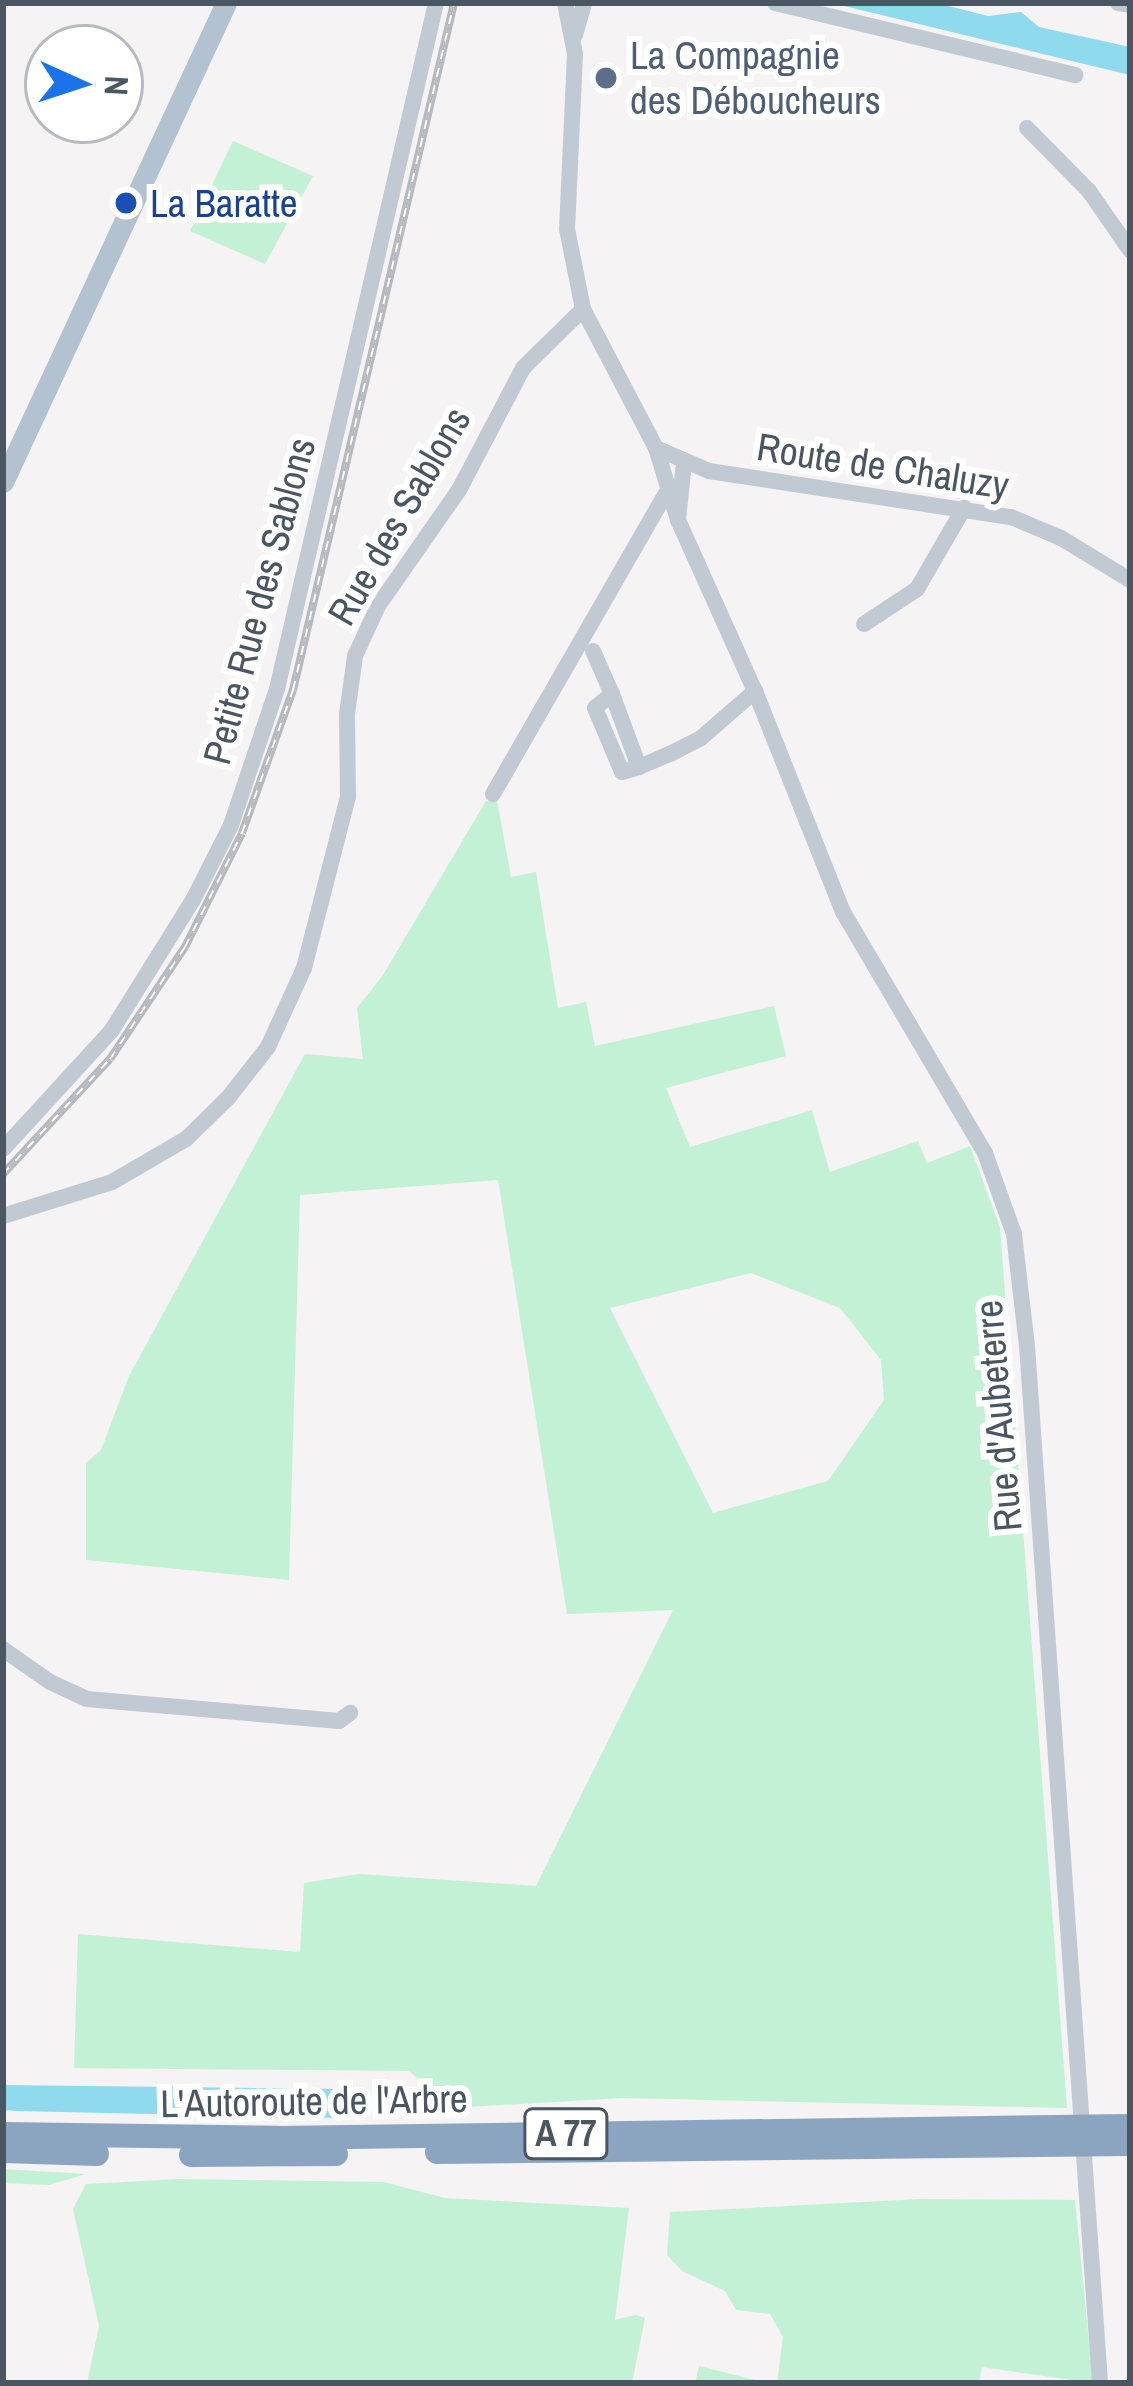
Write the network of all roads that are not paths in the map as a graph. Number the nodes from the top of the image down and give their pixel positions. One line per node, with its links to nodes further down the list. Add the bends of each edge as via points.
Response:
1 (226, 3): 15 (main road)
2 (436, 3): 24 (street, Petite Rue des Sablons, via 277,689 231,825 112,1030)
3 (566, 3): 8 (street)
4 (584, 3): 8 (street)
5 (775, 3): 9 (street)
6 (1118, 3): 7 (street)
7 (1130, 5)
8 (575, 35): 12 (street, via 565,190)
9 (1075, 75)
10 (1027, 128): 11 (street, via 1089,191)
11 (1130, 250)
12 (583, 309): 13 (street, Rue d'Aubeterre); 25 (street, Rue des Sablons, via 523,368 459,490 378,606 355,656 348,797 304,968 268,1047 186,1139 112,1182)
13 (656, 448): 14 (street, Route de Chaluzy); 16 (street, Rue d'Aubeterre)
14 (684, 463): 17 (street, Route de Chaluzy); 18 (street)
15 (3, 482)
16 (666, 494): 18 (street, Rue d'Aubeterre); 23 (street)
17 (964, 508): 19 (street, Route de Chaluzy, via 1061,538); 20 (street, via 917,589)
18 (678, 520): 22 (street, Rue d'Aubeterre)
19 (1130, 580)
20 (864, 624)
21 (593, 651): 22 (street, via 612,694 596,708 622,772 701,738)
22 (755, 691): 32 (street, Rue d'Aubeterre, via 843,912 985,1153 1014,1234)
23 (493, 794)
24 (3, 1149)
25 (3, 1216)
26 (3, 1649): 27 (street, via 87,1700 339,1721)
27 (350, 1712)
28 (1130, 2126): 29 (highway, L'Autoroute de l'Arbre / A 77)
29 (3, 2134)
30 (1130, 2144): 31 (highway, L'Autoroute de l'Arbre / A 77)
31 (3, 2151)
32 (1100, 2383)

